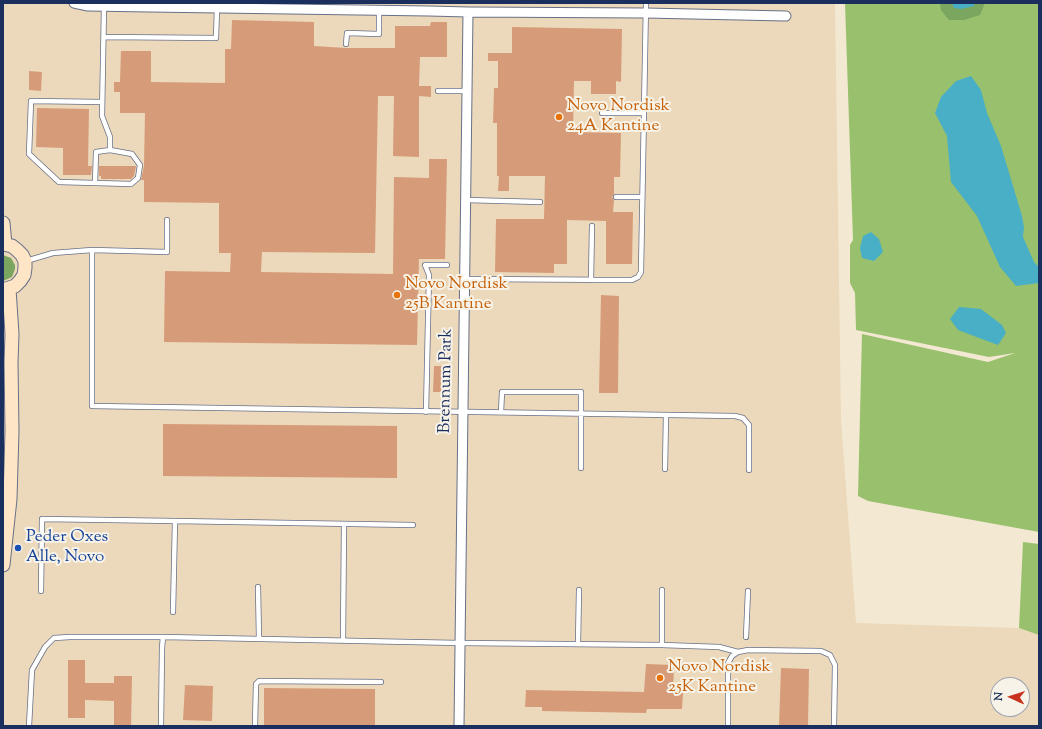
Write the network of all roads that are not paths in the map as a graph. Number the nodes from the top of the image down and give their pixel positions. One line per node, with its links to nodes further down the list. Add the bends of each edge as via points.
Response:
1 (74, 3): 4 (street)
2 (646, 3): 12 (lane)
3 (150, 5): 4 (street); 9 (street)
4 (104, 6): 14 (lane)
5 (236, 6): 6 (street); 9 (street)
6 (297, 6): 7 (street)
7 (354, 7): 10 (street)
8 (445, 7): 10 (street); 11 (street)
9 (217, 8): 14 (lane, via 216,38)
10 (379, 10): 15 (lane, via 378,34 346,33)
11 (468, 12): 12 (street); 17 (street, Brennum Park)
12 (645, 13): 13 (street); 20 (lane)
13 (786, 16)
14 (104, 38): 18 (lane)
15 (346, 44)
16 (438, 91): 17 (lane)
17 (467, 91): 25 (street, Brennum Park)
18 (102, 102): 21 (lane, via 102,116 110,137); 22 (lane, via 30,101 29,154 58,182)
19 (602, 113): 20 (lane)
20 (644, 114): 24 (lane)
21 (110, 150): 22 (lane, via 96,152); 22 (lane, via 132,154 140,165 138,178 131,184)
22 (95, 183)
23 (616, 197): 24 (lane)
24 (642, 197): 35 (lane, via 641,272 638,277 632,280)
25 (466, 200): 26 (lane); 34 (street, Brennum Park)
26 (540, 202)
27 (167, 220): 31 (lane, via 167,252)
28 (3, 223): 30 (street)
29 (592, 226): 35 (lane)
30 (4, 244): 32 (street, via 17,250)
31 (92, 250): 32 (lane, via 53,253); 39 (lane, via 92,406)
32 (25, 262): 36 (street, via 24,275 20,281 16,286)
33 (447, 265): 39 (lane, via 425,264 429,275)
34 (465, 279): 35 (lane); 40 (street, Brennum Park)
35 (591, 280)
36 (6, 290): 38 (street, via 12,334)
37 (3, 324): 38 (street)
38 (11, 362): 50 (street, via 10,499)
39 (426, 412): 40 (lane)
40 (463, 412): 41 (lane); 61 (street, Brennum Park)
41 (501, 412): 42 (lane); 42 (lane, via 502,392 581,392)
42 (581, 414): 43 (lane); 44 (lane)
43 (666, 415): 45 (lane); 46 (lane, via 743,418 749,425)
44 (581, 468)
45 (665, 470)
46 (749, 470)
47 (175, 521): 48 (lane); 54 (lane, via 42,519); 56 (lane)
48 (344, 524): 49 (lane); 60 (lane)
49 (413, 525)
50 (3, 565)
51 (258, 587): 59 (lane)
52 (579, 590): 62 (lane)
53 (662, 590): 63 (lane)
54 (41, 591)
55 (748, 591): 58 (lane)
56 (173, 612)
57 (163, 637): 59 (lane); 66 (lane, via 54,638 45,647 32,670); 67 (lane)
58 (746, 637)
59 (259, 639): 60 (lane)
60 (343, 641): 61 (lane)
61 (460, 643): 62 (lane); 69 (street, Brennum Park)
62 (578, 644): 63 (lane)
63 (662, 645): 64 (lane, via 719,646)
64 (738, 652): 70 (lane, via 732,656 728,664); 71 (lane, via 821,651 830,655 834,665)
65 (380, 682): 68 (lane, via 259,681 256,684)
66 (29, 726)
67 (161, 726)
68 (255, 726)
69 (459, 726)
70 (728, 726)
71 (834, 726)

